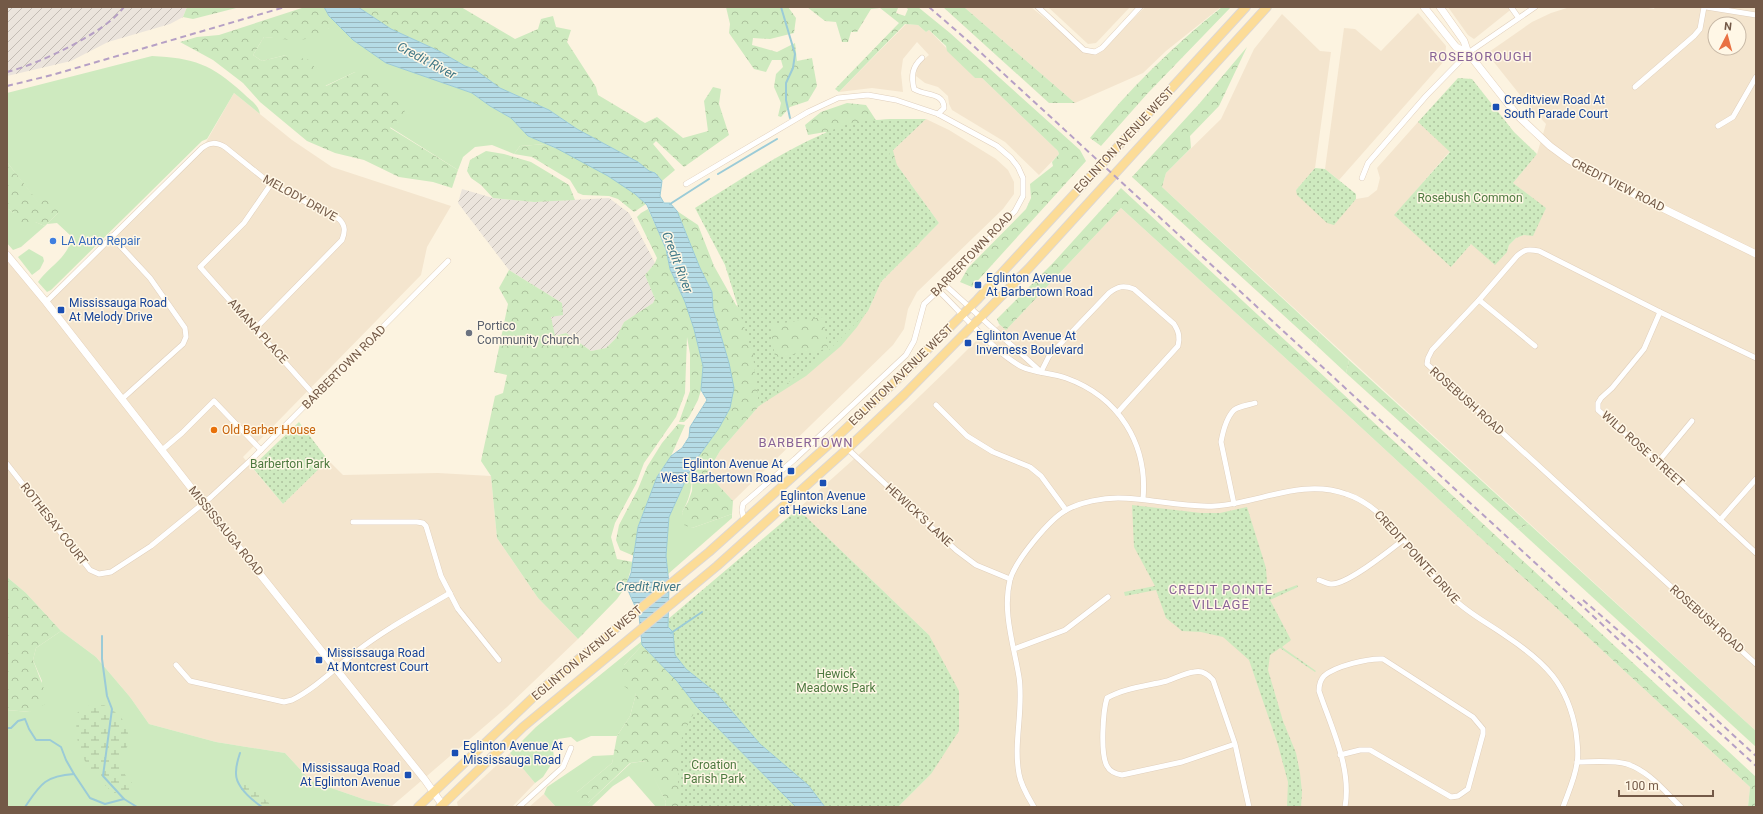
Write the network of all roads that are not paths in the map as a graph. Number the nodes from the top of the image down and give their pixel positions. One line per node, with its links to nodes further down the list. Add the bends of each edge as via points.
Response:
1 (1038, 7): 2 (street, via 1084,50 1095,52 1102,48)
2 (1140, 7)
3 (1246, 7): 29 (main road, EGLINTON AVENUE WEST)
4 (1267, 7): 32 (main road, EGLINTON AVENUE WEST)
5 (1424, 7): 12 (main road, CREDITVIEW ROAD, via 1456,48)
6 (1440, 7): 12 (main road, CREDITVIEW ROAD, via 1464,41)
7 (1511, 7): 11 (street)
8 (1535, 7): 11 (street)
9 (1705, 7): 10 (street); 15 (street, via 1700,29 1694,36)
10 (1756, 15)
11 (1518, 17): 12 (street)
12 (1468, 53): 18 (street, via 1426,96 1373,157); 22 (main road, CREDITVIEW ROAD, via 1517,115 1569,160)
13 (922, 58): 16 (street, via 912,73 914,89 942,98 944,108)
14 (1756, 77): 17 (street, via 1733,117)
15 (1636, 87)
16 (938, 114): 20 (street, BARBERTOWN ROAD, via 896,100 868,95 838,98 808,112); 25 (street, BARBERTOWN ROAD, via 992,143 1011,158 1023,178 1024,188 1015,211)
17 (1718, 126)
18 (1362, 178)
19 (271, 184): 21 (street, MELODY DRIVE, via 225,147 218,143 209,143); 34 (street, AMANA PLACE, via 244,223 200,267); 34 (street, MELODY DRIVE, via 339,219 345,228 342,240)
20 (686, 184)
21 (112, 236): 28 (street, MELODY DRIVE); 39 (street, via 150,278 185,328 186,337 183,344)
22 (1756, 254)
23 (7, 255): 28 (main road, MISSISSAUGA ROAD)
24 (448, 261): 38 (street, BARBERTOWN ROAD)
25 (945, 285): 26 (street, BARBERTOWN ROAD); 29 (street)
26 (939, 291): 31 (street); 56 (street, BARBERTOWN ROAD, via 924,304 914,341 906,355 743,504)
27 (1479, 300): 30 (street, ROSEBUSH ROAD, via 1517,256 1530,249); 35 (street); 66 (street, ROSEBUSH ROAD, via 1432,350 1427,364)
28 (46, 302): 39 (main road, MISSISSAUGA ROAD)
29 (969, 308): 31 (main road, EGLINTON AVENUE WEST); 32 (street)
30 (1660, 312): 36 (street, ROSEBUSH ROAD); 48 (street, WILD ROSE STREET, via 1639,356 1598,403 1598,410)
31 (963, 314): 33 (street); 44 (main road, EGLINTON AVENUE WEST)
32 (981, 318): 33 (main road, EGLINTON AVENUE WEST); 37 (street)
33 (974, 325): 37 (street, via 1017,363); 45 (main road, EGLINTON AVENUE WEST)
34 (256, 328): 38 (street, AMANA PLACE)
35 (1535, 346)
36 (1756, 358)
37 (1041, 372): 42 (street, via 1066,378 1082,386 1100,396); 42 (street, via 1049,356 1109,293 1118,287 1127,286 1134,289 1174,324 1180,338 1178,346)
38 (315, 396): 47 (street, BARBERTOWN ROAD)
39 (122, 399): 46 (main road, MISSISSAUGA ROAD)
40 (1255, 403): 53 (street, via 1235,409 1223,432 1222,442)
41 (936, 405): 54 (street, via 967,436 993,452 1030,467 1041,476)
42 (1118, 412): 51 (street, via 1139,450 1144,479)
43 (1692, 421): 48 (street)
44 (836, 438): 45 (street, HEWICK'S LANE); 56 (main road, EGLINTON AVENUE WEST)
45 (847, 449): 60 (street, HEWICK'S LANE, via 956,550 976,565); 74 (main road, EGLINTON AVENUE WEST, via 717,566 523,727)
46 (162, 450): 47 (street, via 214,401); 52 (main road, MISSISSAUGA ROAD)
47 (261, 450): 52 (street, BARBERTOWN ROAD)
48 (1658, 462): 55 (street, WILD ROSE STREET)
49 (7, 464): 52 (street, ROTHESAY COURT, via 88,568 99,574 111,572 151,546)
50 (1756, 479): 55 (street)
51 (1144, 499): 53 (street, CREDIT POINTE DRIVE, via 1194,506); 54 (street, CREDIT POINTE DRIVE, via 1114,498)
52 (203, 503): 68 (main road, MISSISSAUGA ROAD)
53 (1234, 504): 58 (street, CREDIT POINTE DRIVE, via 1313,487 1332,490 1346,493 1367,503)
54 (1066, 510): 60 (street, CREDIT POINTE DRIVE, via 1034,539)
55 (1720, 520): 59 (street, WILD ROSE STREET)
56 (744, 521): 73 (main road, EGLINTON AVENUE WEST, via 542,689)
57 (353, 522): 62 (street, via 423,523 441,576)
58 (1403, 540): 61 (street, via 1346,580 1331,584); 72 (street, CREDIT POINTE DRIVE, via 1454,599 1535,656 1554,676 1573,714)
59 (1756, 553)
60 (1010, 579): 64 (street, CREDIT POINTE DRIVE, via 1009,621)
61 (1319, 580)
62 (450, 593): 65 (street, via 458,609); 68 (street, via 386,630)
63 (1108, 597): 64 (street, via 1066,630)
64 (1014, 649): 77 (street, CREDIT POINTE DRIVE, via 1021,694 1017,742 1019,776)
65 (499, 660)
66 (1756, 664)
67 (176, 665): 68 (street, via 190,681 284,702 298,697)
68 (336, 669): 73 (main road, MISSISSAUGA ROAD)
69 (1235, 744): 69 (street, via 1213,680 1202,672 1115,694 1107,698 1103,711 1104,759 1107,767 1114,773 1122,775 1182,762); 78 (street)
70 (571, 748): 76 (street, via 563,768)
71 (1340, 755): 71 (street, via 1370,750 1450,797 1458,796 1468,790 1483,734 1482,728 1474,717 1383,659 1367,659 1332,671 1323,677 1320,683 1319,690); 79 (street, via 1347,780)
72 (1578, 762): 80 (street, CREDIT POINTE DRIVE); 81 (street, via 1627,764 1648,776)
73 (433, 792): 74 (main road, MISSISSAUGA ROAD); 75 (main road, EGLINTON AVENUE WEST)
74 (442, 806)
75 (418, 807)
76 (519, 807)
77 (1034, 807)
78 (1249, 807)
79 (1345, 807)
80 (1563, 807)
81 (1681, 807)

